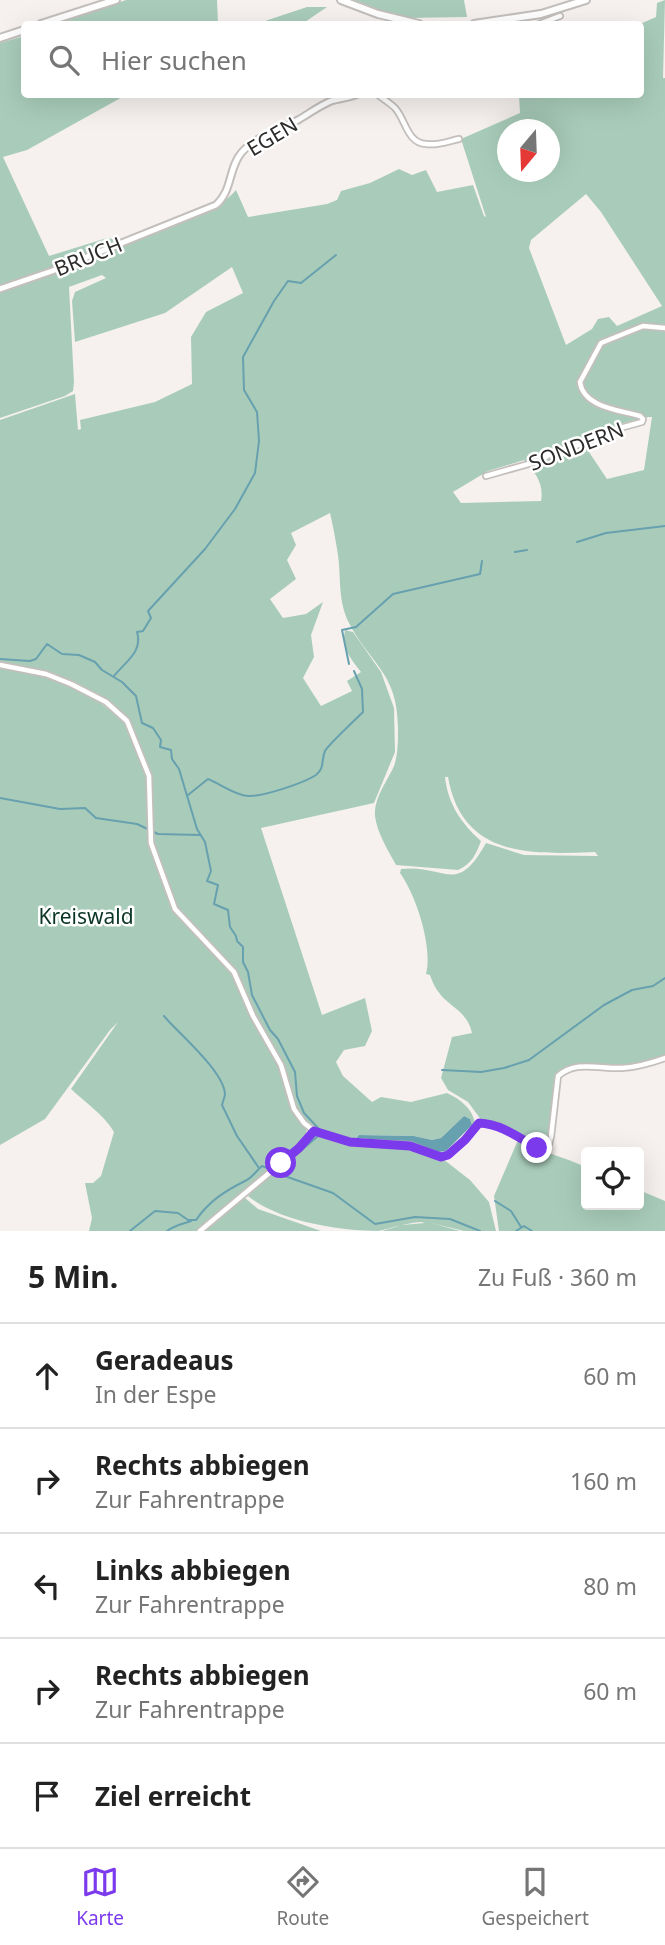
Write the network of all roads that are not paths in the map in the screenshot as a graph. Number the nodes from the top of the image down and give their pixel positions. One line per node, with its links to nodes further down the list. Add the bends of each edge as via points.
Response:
1 (116, 0): 5 (main road)
2 (341, 0): 6 (main road)
3 (586, 0): 7 (main road, via 541,14)
4 (560, 16): 8 (street)
5 (50, 21)
6 (407, 21)
7 (494, 21)
8 (546, 21)
9 (21, 31): 10 (main road)
10 (0, 38)
11 (345, 98): 14 (street, EGEN, via 321,105 255,142 233,166 224,198)
12 (382, 98): 13 (street, via 394,107 417,142 432,145)
13 (459, 139)
14 (175, 221): 15 (street, BRUCH)
15 (0, 289)
16 (665, 328): 17 (street, SONDERN, via 643,326 601,343 580,382 587,398 640,416 642,422 602,432 589,442 540,461)
17 (486, 476)
18 (0, 665): 20 (street, via 71,684 106,702 127,722 149,776 151,843 170,897 180,916 234,972 281,1065 298,1116)
19 (665, 1058): 20 (street, via 634,1066 566,1069 558,1076 551,1137 544,1149 491,1123 479,1123 441,1157 410,1146 350,1142)
20 (314, 1131): 21 (street)
21 (200, 1231)

